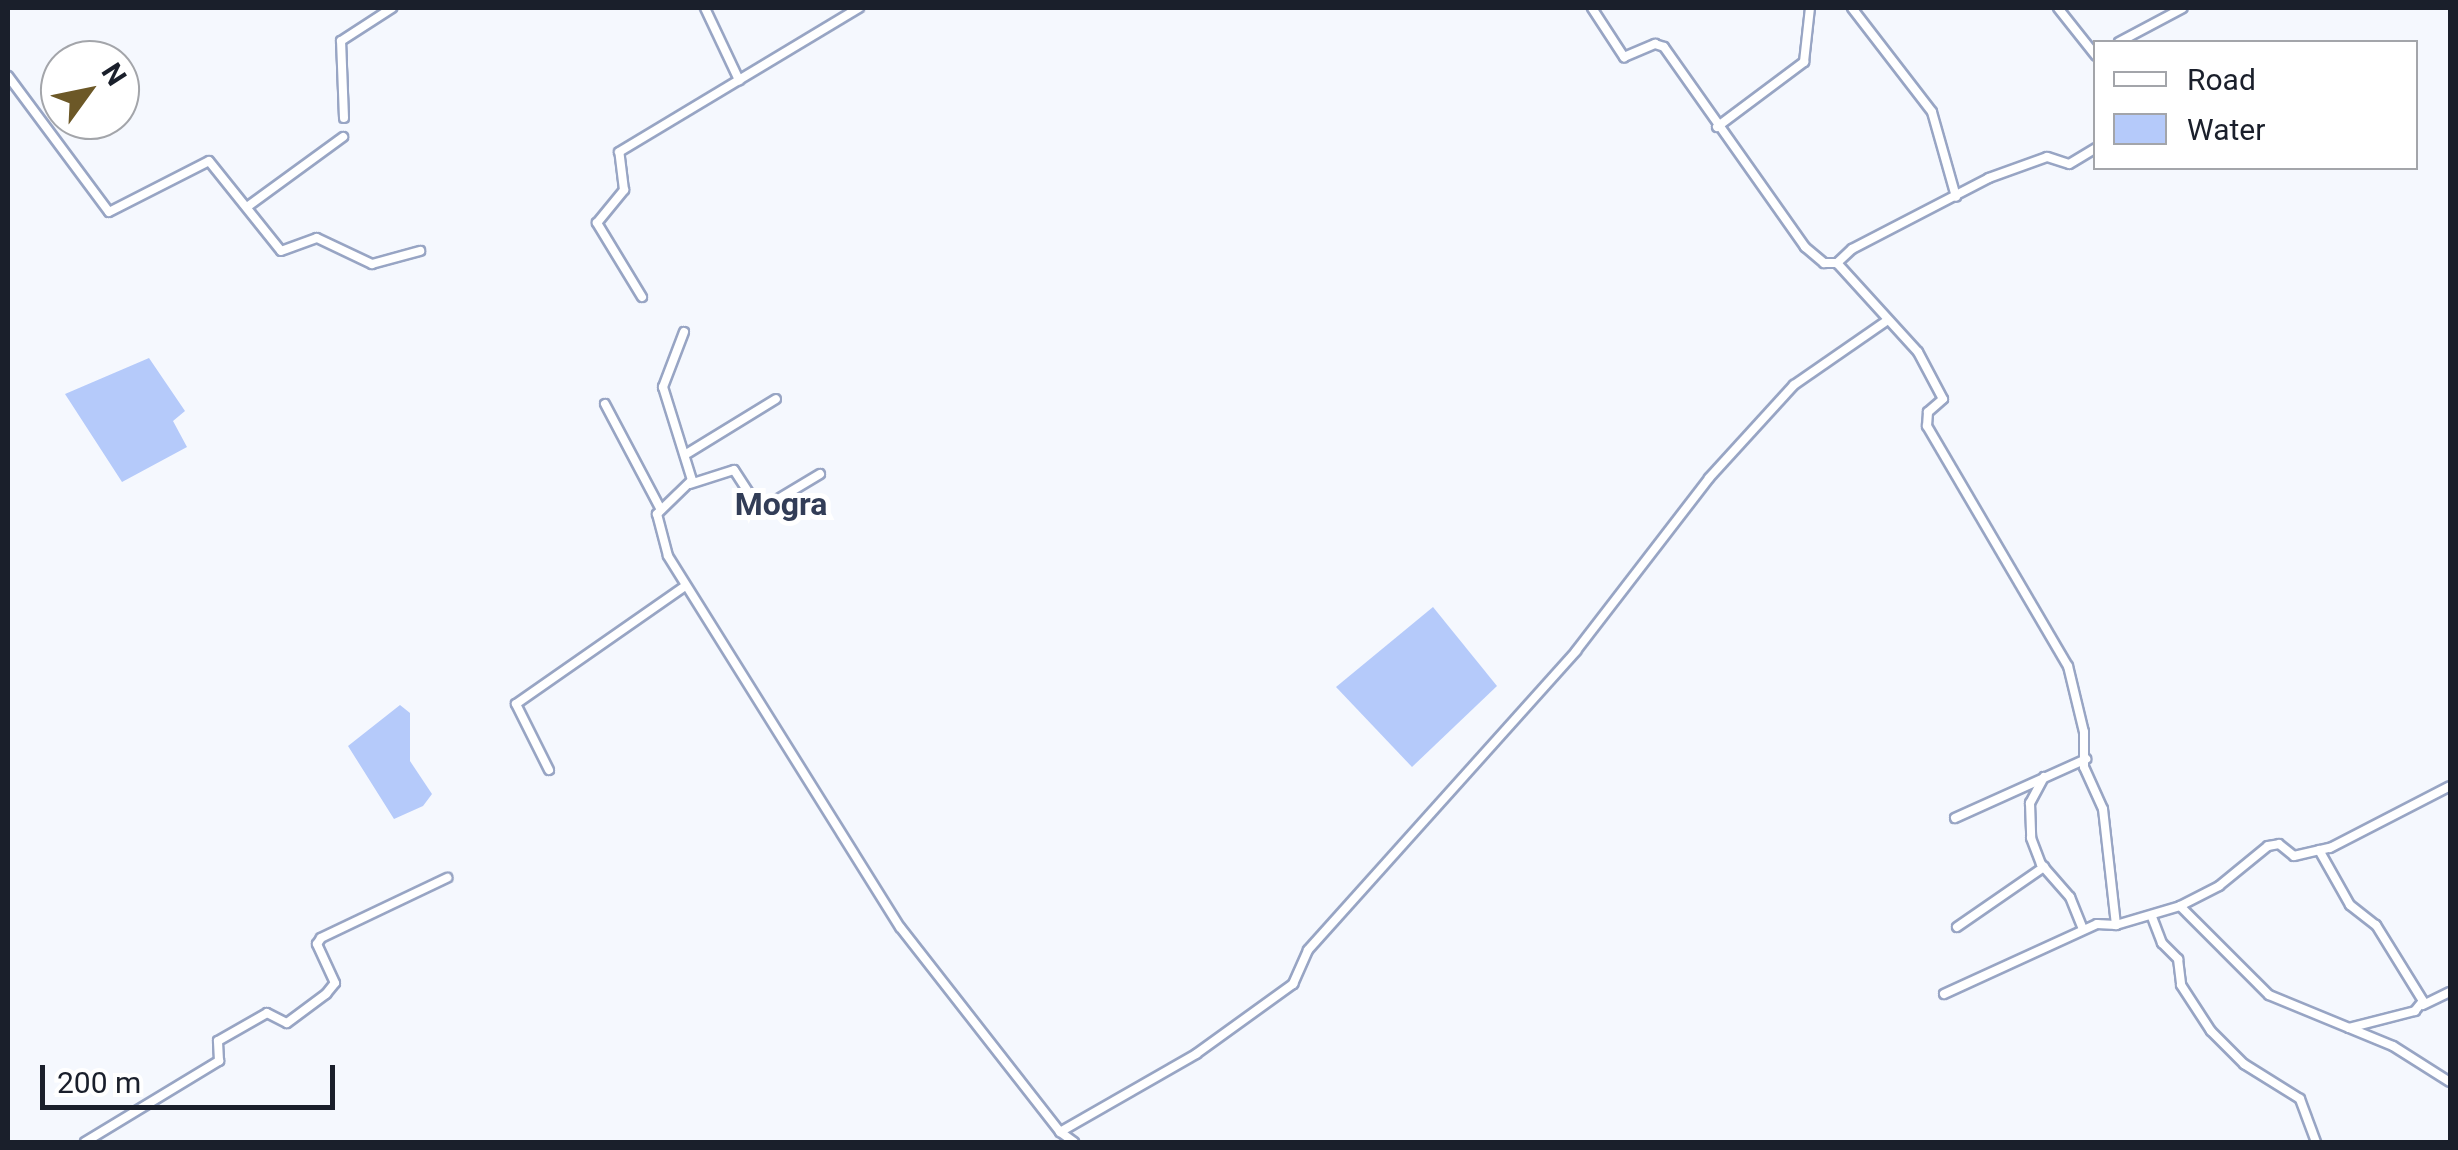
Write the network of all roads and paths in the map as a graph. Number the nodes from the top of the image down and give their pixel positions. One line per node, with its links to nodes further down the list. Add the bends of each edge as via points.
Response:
1 (392, 8): 13 (street, via 342,41)
2 (706, 8): 12 (street)
3 (859, 8): 12 (street)
4 (1592, 8): 14 (street, via 1624,57 1655,44 1664,47)
5 (1810, 8): 14 (street, via 1804,62)
6 (1852, 8): 17 (street, via 1932,112)
7 (2058, 8): 10 (street)
8 (2183, 8): 9 (street)
9 (2123, 40)
10 (2093, 53)
11 (8, 76): 18 (street, via 108,212 204,161 214,164)
12 (738, 80): 21 (street, via 620,152 624,190 597,224)
13 (344, 118)
14 (1717, 127): 20 (street, via 1805,247 1824,263)
15 (342, 137): 18 (street)
16 (2093, 150): 17 (street, via 2070,164 2042,158)
17 (1956, 197): 20 (street, via 1852,250)
18 (247, 207): 19 (street, via 281,251 318,238 372,264)
19 (420, 251)
20 (1838, 264): 22 (street)
21 (642, 297)
22 (1885, 322): 31 (street, via 1892,319 1902,330 1937,386 1944,400 1928,412 1927,426 2068,666); 49 (street, via 1794,385 1709,478 1576,651 1308,950 1293,984 1196,1054)
23 (684, 332): 26 (street, via 664,386)
24 (776, 399): 26 (street)
25 (605, 404): 29 (street)
26 (688, 453): 28 (street)
27 (820, 474): 28 (street, via 760,510 734,470)
28 (690, 484): 29 (street)
29 (660, 508): 30 (street, via 656,528)
30 (684, 587): 32 (street, via 514,706); 49 (street, via 900,927)
31 (2086, 759): 33 (street); 41 (street, via 2111,856)
32 (550, 770)
33 (2044, 776): 35 (street); 37 (street, via 2030,811 2030,838)
34 (2450, 786): 36 (street)
35 (1955, 818)
36 (2320, 850): 39 (street, via 2294,856 2280,844 2268,846); 46 (street, via 2350,905 2376,925)
37 (2044, 868): 42 (street); 43 (street, via 2070,897)
38 (447, 878): 50 (street, via 321,938 317,944 335,983 326,994 287,1023 267,1012 218,1041 219,1061)
39 (2180, 906): 40 (street); 47 (street, via 2269,996)
40 (2153, 917): 41 (street); 52 (street, via 2162,943 2178,958 2181,985 2211,1031 2244,1064 2300,1099)
41 (2116, 925): 43 (street)
42 (1957, 927)
43 (2083, 930): 45 (street)
44 (2450, 992): 46 (street)
45 (1944, 994)
46 (2423, 1005): 47 (street)
47 (2349, 1028): 48 (street)
48 (2450, 1082)
49 (1060, 1132): 51 (street)
50 (85, 1142)
51 (1074, 1142)
52 (2316, 1142)

